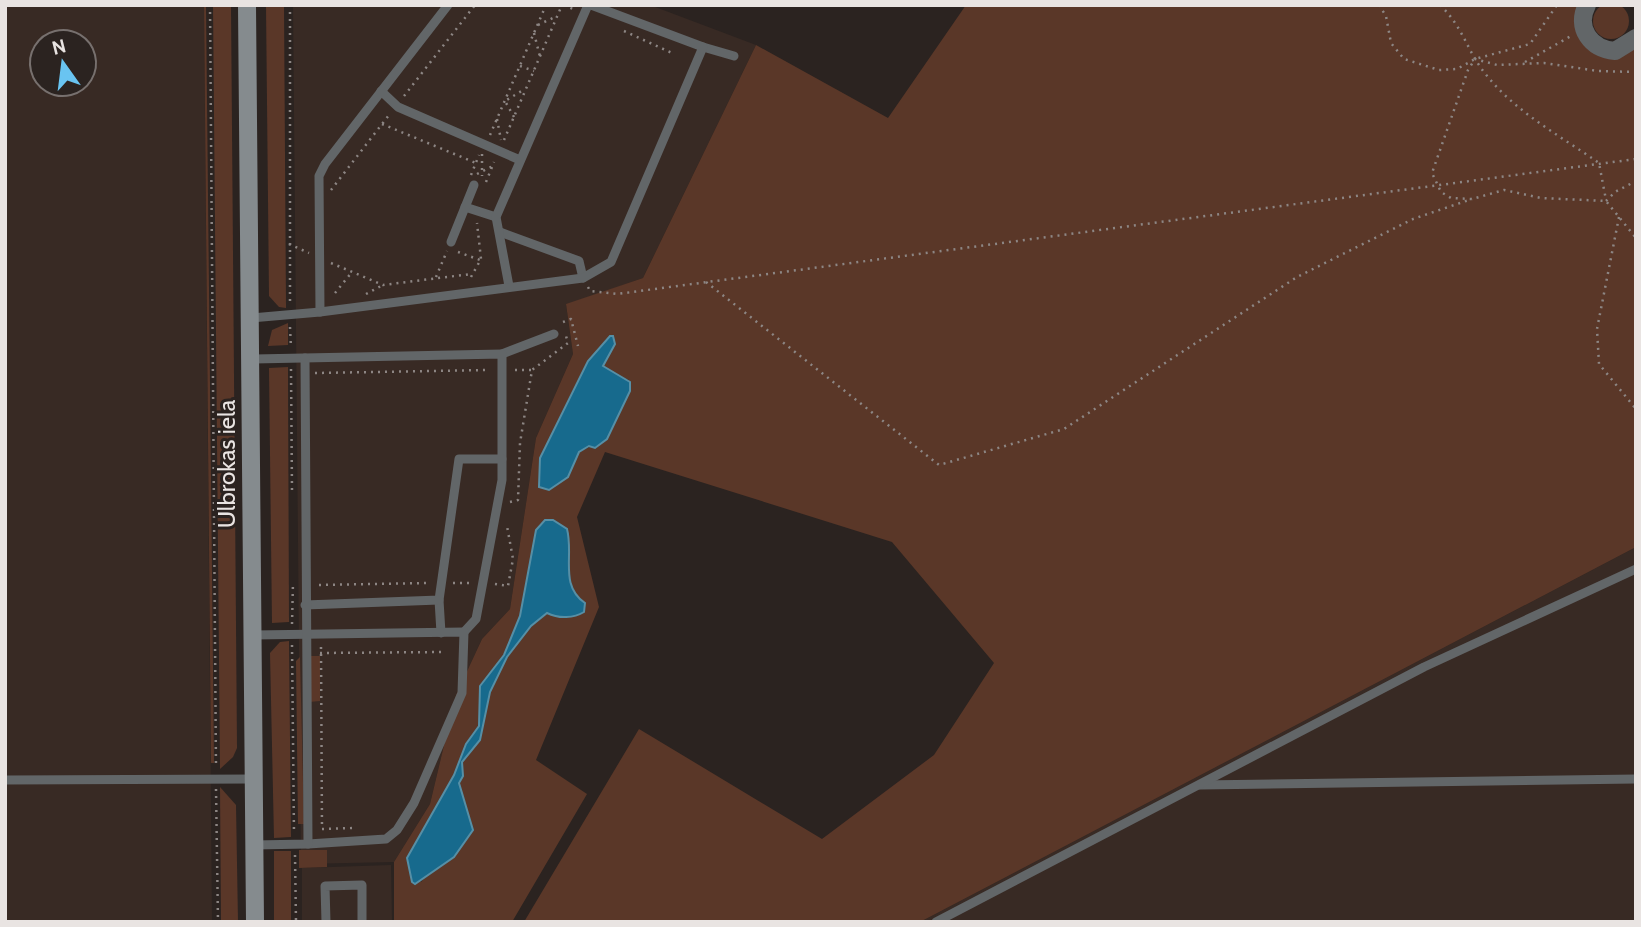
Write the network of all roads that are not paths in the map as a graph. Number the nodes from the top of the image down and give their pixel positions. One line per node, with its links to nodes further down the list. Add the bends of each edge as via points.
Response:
1 (247, 5): 18 (main road, Ulbrokas iela)
2 (447, 5): 8 (lane)
3 (590, 5): 6 (lane); 9 (lane)
4 (1587, 5): 5 (street, via 1583,29 1595,45 1605,50 1625,48)
5 (1636, 38)
6 (703, 47): 7 (lane); 15 (lane, via 611,262)
7 (733, 55)
8 (381, 91): 9 (lane, via 397,106 483,150); 17 (lane, via 319,176)
9 (520, 160): 12 (lane)
10 (472, 182): 11 (lane)
11 (466, 207): 12 (lane); 14 (lane)
12 (496, 217): 13 (lane)
13 (500, 232): 15 (lane, via 579,261); 16 (lane)
14 (451, 242)
15 (583, 278): 16 (lane)
16 (509, 286): 17 (lane)
17 (320, 312): 18 (lane)
18 (250, 318): 22 (main road, Ulbrokas iela)
19 (554, 334): 20 (lane)
20 (502, 354): 21 (lane); 23 (lane)
21 (305, 358): 22 (lane); 26 (lane)
22 (250, 359): 30 (main road, Ulbrokas iela)
23 (502, 459): 25 (lane, via 459,459); 27 (lane, via 476,619)
24 (1636, 569): 34 (lane, via 1424,667)
25 (439, 600): 26 (lane); 28 (lane)
26 (305, 605): 29 (lane)
27 (464, 632): 28 (lane); 35 (lane, via 462,694 414,803 397,830 386,839)
28 (441, 633): 29 (lane)
29 (305, 634): 30 (lane); 35 (lane)
30 (252, 635): 31 (main road, Ulbrokas iela)
31 (253, 779): 33 (lane); 36 (main road, Ulbrokas iela)
32 (1636, 779): 34 (lane)
33 (5, 780)
34 (1196, 785): 40 (lane)
35 (308, 844): 36 (lane)
36 (254, 845): 37 (main road, Ulbrokas iela)
37 (255, 922)
38 (326, 922): 39 (lane, via 325,886 362,885)
39 (362, 922)
40 (936, 922)

